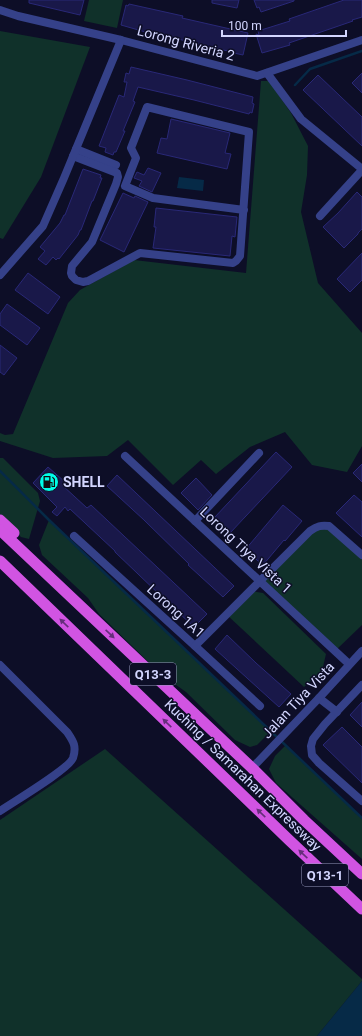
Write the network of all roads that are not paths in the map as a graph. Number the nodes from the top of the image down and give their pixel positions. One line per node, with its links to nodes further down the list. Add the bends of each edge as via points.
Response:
1 (0, 10): 2 (street, Lorong Riveria 2)
2 (121, 40): 4 (street, Lorong Riveria 2, via 258,76); 5 (street)
3 (362, 40): 4 (street, Lorong Riveria 2)
4 (267, 73): 7 (street, via 302,119)
5 (75, 152): 6 (street); 8 (street, via 117,173 118,177 92,242 72,266 71,273 76,280 88,281 140,252 233,263 240,256); 10 (street, via 42,226)
6 (116, 165)
7 (362, 169): 9 (street)
8 (244, 210): 8 (street, via 153,198 125,186 136,158 131,148 147,107 249,132)
9 (320, 216)
10 (0, 275)
11 (259, 453): 14 (street)
12 (125, 456): 14 (street, Lorong Tiya Vista 1)
13 (0, 520): 20 (highway, via 87,604 93,611)
14 (195, 521): 19 (street, Lorong Tiya Vista 1)
15 (0, 530): 20 (highway, Kuching / Samarahan Expressway / Q13-3)
16 (74, 536): 21 (street, Lorong 1A1)
17 (362, 555): 19 (street, via 329,526 317,526)
18 (0, 561): 33 (highway, Kuching / Samarahan Expressway / Q13-3, one-way to 18)
19 (260, 581): 21 (street); 23 (street, Lorong Tiya Vista 1)
20 (94, 619): 29 (highway, Kuching / Samarahan Expressway / Q13-3, one-way to 29)
21 (195, 646): 27 (street, Lorong 1A1)
22 (362, 651): 23 (street, Jalan Tiya Vista)
23 (349, 664): 26 (street, Jalan Tiya Vista)
24 (0, 665): 31 (street, via 67,732 75,745 73,759 62,770)
25 (362, 685): 28 (street)
26 (319, 698): 28 (street); 29 (street, Jalan Tiya Vista)
27 (260, 706)
28 (337, 712): 30 (street, via 313,738 312,755)
29 (252, 768): 32 (highway, Kuching / Samarahan Expressway / Q13-3)
30 (362, 801)
31 (0, 811)
32 (304, 820): 34 (highway, Kuching / Samarahan Expressway / Q13-1)
33 (289, 840): 35 (highway, Kuching / Samarahan Expressway / Q13-1, one-way to 33)
34 (362, 874)
35 (362, 910)

